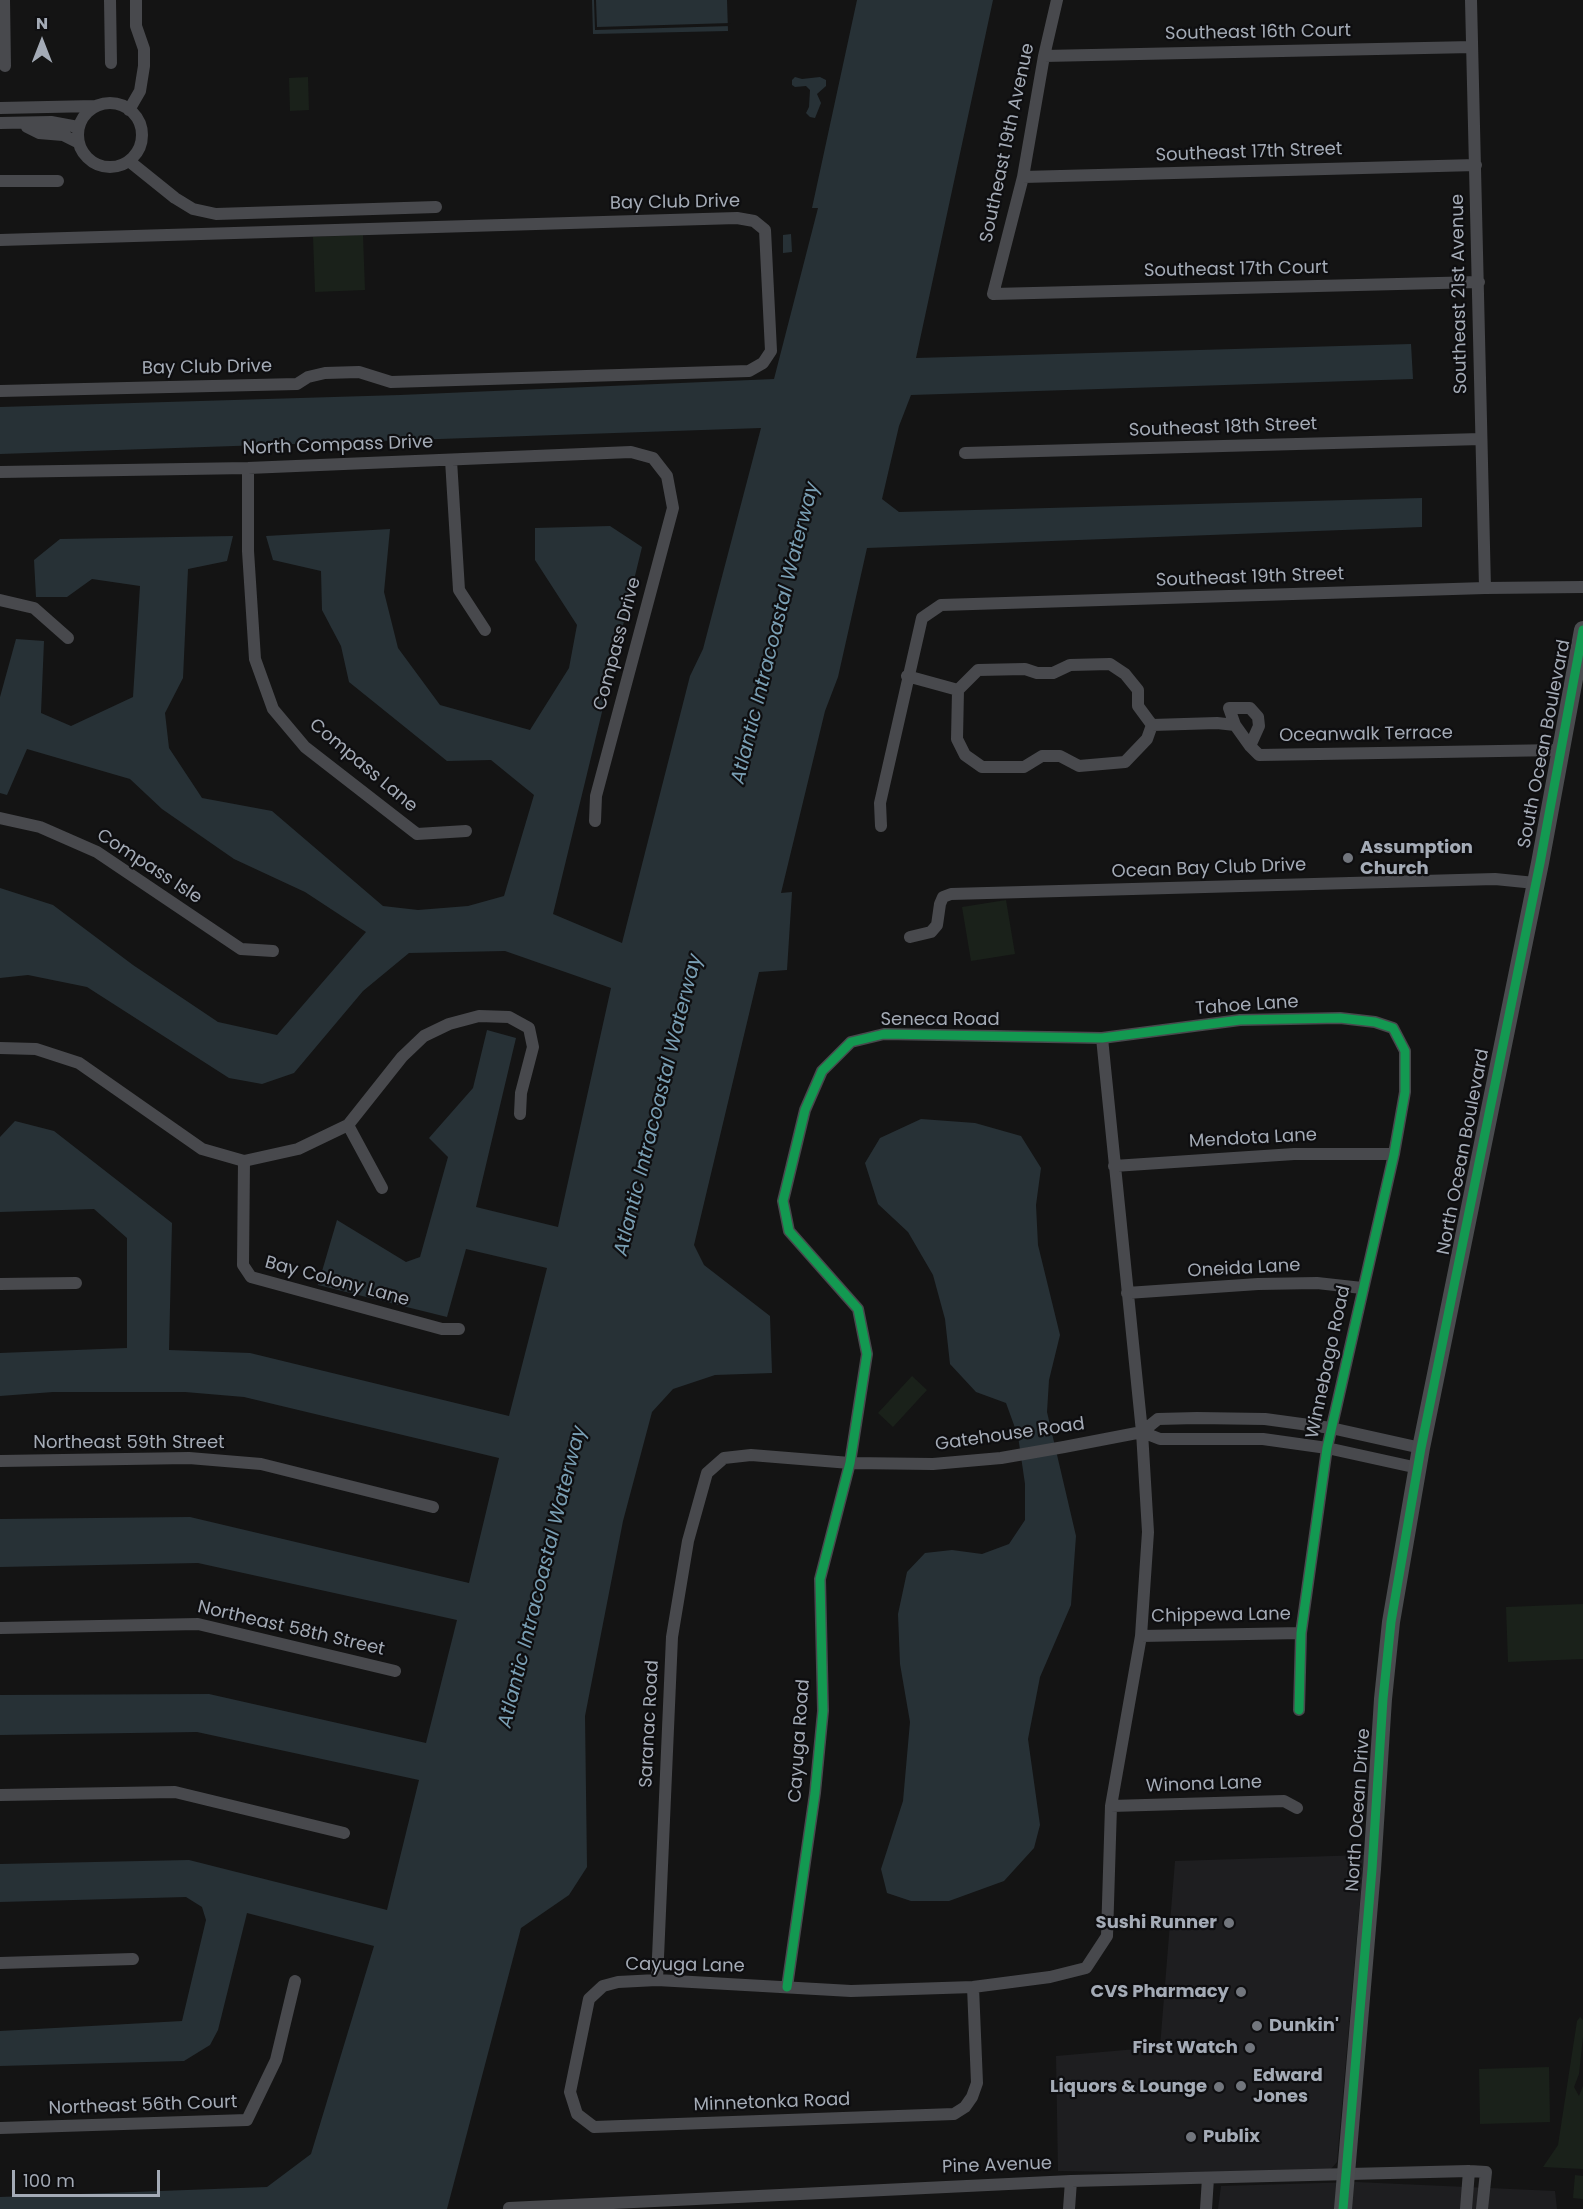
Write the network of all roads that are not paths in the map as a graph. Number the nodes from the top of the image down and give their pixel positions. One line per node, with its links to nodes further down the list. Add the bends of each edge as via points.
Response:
1 (4, 0): 9 (street)
2 (110, 0): 8 (street)
3 (136, 0): 13 (street, via 136,26 144,49 144,66 140,92)
4 (1057, 0): 7 (street, Southeast 19th Avenue)
5 (1471, 0): 6 (street, Southeast 21st Avenue)
6 (1472, 47): 7 (street, Southeast 16th Court); 18 (street, Southeast 21st Avenue)
7 (1044, 56): 19 (street, Southeast 19th Avenue)
8 (111, 63)
9 (5, 66)
10 (96, 106): 11 (street); 13 (street, via 115,103); 16 (street, via 85,114)
11 (44, 107): 12 (street); 14 (street)
12 (0, 108)
13 (129, 110): 17 (street, via 139,121 142,135 139,150)
14 (44, 122): 15 (street); 16 (street)
15 (6, 123): 16 (street, via 58,128)
16 (78, 135): 17 (street, via 89,160 116,167)
17 (129, 161): 22 (street, via 193,209 216,214)
18 (1476, 165): 19 (street, Southeast 17th Street); 24 (street, Southeast 21st Avenue)
19 (1023, 177): 25 (street, Southeast 19th Avenue)
20 (58, 181): 21 (street)
21 (0, 182)
22 (436, 207)
23 (0, 240): 26 (street, Bay Club Drive, via 754,220 765,230 771,351 763,363 749,371 391,382 359,372 316,375 297,384)
24 (1479, 282): 25 (street, Southeast 17th Court); 27 (street, Southeast 21st Avenue)
25 (993, 294)
26 (0, 391)
27 (1481, 439): 28 (street, Southeast 18th Street); 34 (street, Southeast 21st Avenue)
28 (965, 453)
29 (451, 460): 30 (street, North Compass Drive); 32 (street, North Compass Drive, via 631,452 653,458); 36 (street, via 459,590)
30 (248, 468): 31 (street, North Compass Drive); 48 (street, Compass Lane, via 248,551 255,659 273,710 305,747 417,834)
31 (0, 472)
32 (667, 476): 46 (street, Compass Drive, via 673,508 596,796)
33 (1583, 587): 34 (street, Southeast 19th Street)
34 (1485, 588): 39 (street, Southeast 19th Street, via 941,605 922,618)
35 (0, 600): 38 (street, via 34,608)
36 (485, 630)
37 (1583, 630): 44 (main road, South Ocean Boulevard)
38 (68, 638)
39 (907, 676): 40 (street); 47 (street, via 880,802)
40 (958, 690): 41 (street, via 978,670 1053,673 1070,665 1110,664 1138,690 1138,706); 41 (street, via 957,740 965,755 982,767 1024,767 1042,756 1060,756 1079,766 1125,762 1147,739)
41 (1152, 725): 42 (street)
42 (1235, 725): 43 (street); 43 (street, via 1229,708 1250,708 1258,717 1259,726)
43 (1250, 746): 44 (street, Oceanwalk Terrace, via 1259,755)
44 (1560, 750): 49 (main road, South Ocean Boulevard)
45 (0, 818): 52 (street, Compass Isle, via 40,827 97,852 241,949)
46 (594, 821)
47 (881, 826)
48 (466, 831)
49 (1540, 863): 50 (main road, North Ocean Boulevard)
50 (1535, 883): 51 (street, Ocean Bay Club Drive, via 1495,879 951,894 943,897 937,925 931,932); 70 (main road, North Ocean Boulevard)
51 (910, 937)
52 (273, 951)
53 (1394, 1028): 54 (street, Tahoe Lane, via 1340,1018 1240,1020); 58 (street, Winnebago Road, via 1405,1051 1405,1092)
54 (1102, 1038): 60 (street); 72 (street, Seneca Road, via 884,1034 851,1042 822,1071 805,1110 783,1201 789,1231 858,1309 867,1354)
55 (0, 1048): 59 (street, via 36,1049 79,1063 202,1149)
56 (520, 1114): 57 (street, via 521,1093 533,1047 529,1028 509,1017 479,1016 424,1036 402,1057)
57 (348, 1125): 59 (street, via 298,1149); 61 (street)
58 (1394, 1154): 60 (street, Mendota Lane, via 1294,1154); 64 (street, Winnebago Road)
59 (244, 1161): 66 (street, Bay Colony Lane, via 243,1265 251,1277 442,1329)
60 (1114, 1166): 65 (street)
61 (382, 1188)
62 (76, 1283): 63 (street)
63 (0, 1284)
64 (1362, 1288): 65 (street, Oneida Lane, via 1317,1283 1258,1284); 67 (street, Winnebago Road)
65 (1127, 1293): 68 (street)
66 (459, 1329)
67 (1330, 1428): 68 (street, Gatehouse Road, via 1264,1419 1197,1418 1158,1419); 69 (street, Winnebago Road); 70 (street, Gatehouse Road)
68 (1143, 1432): 69 (street, Gatehouse Road, via 1160,1439 1263,1439); 72 (street, Gatehouse Road, via 1001,1458 933,1464); 78 (street, via 1148,1532)
69 (1327, 1448): 73 (street, Gatehouse Road); 77 (street, Winnebago Road)
70 (1421, 1448): 73 (main road, North Ocean Drive)
71 (0, 1461): 75 (street, Northeast 59th Street, via 189,1458 261,1464)
72 (850, 1463): 74 (street, Gatehouse Road, via 751,1455 724,1458); 89 (street, Cayuga Road, via 820,1579 823,1711)
73 (1418, 1468): 94 (main road, North Ocean Drive, via 1391,1622 1383,1699)
74 (707, 1473): 87 (street, Saranac Road, via 688,1541 672,1637)
75 (433, 1507)
76 (0, 1628): 79 (street, Northeast 58th Street, via 198,1624)
77 (1301, 1633): 78 (street, Chippewa Lane); 80 (street, Winnebago Road)
78 (1142, 1636): 82 (street)
79 (395, 1671)
80 (1299, 1710)
81 (0, 1795): 84 (street, via 175,1792)
82 (1111, 1806): 83 (street, Winona Lane, via 1284,1801); 90 (street, via 1107,1936 1086,1968)
83 (1297, 1808)
84 (344, 1833)
85 (133, 1959): 86 (street)
86 (0, 1963)
87 (657, 1980): 89 (street, Cayuga Lane); 91 (street, Cayuga Lane, via 603,1986)
88 (295, 1981): 92 (street, Northeast 56th Court, via 276,2060 247,2120)
89 (787, 1987): 90 (street)
90 (973, 1987): 91 (street, Minnetonka Road, via 977,2083 965,2107 954,2114 594,2127 577,2114 570,2092)
91 (589, 1999)
92 (0, 2128)
93 (1468, 2171): 94 (street, Pine Avenue); 101 (street); 102 (street, Pine Avenue, via 1486,2172)
94 (1345, 2176): 95 (street, Pine Avenue); 100 (main road, North Ocean Drive)
95 (1208, 2178): 96 (street, Pine Avenue); 99 (street)
96 (1071, 2181): 97 (street, Pine Avenue); 98 (street)
97 (509, 2208)
98 (1069, 2209)
99 (1206, 2209)
100 (1343, 2209)
101 (1466, 2209)
102 (1482, 2209)

